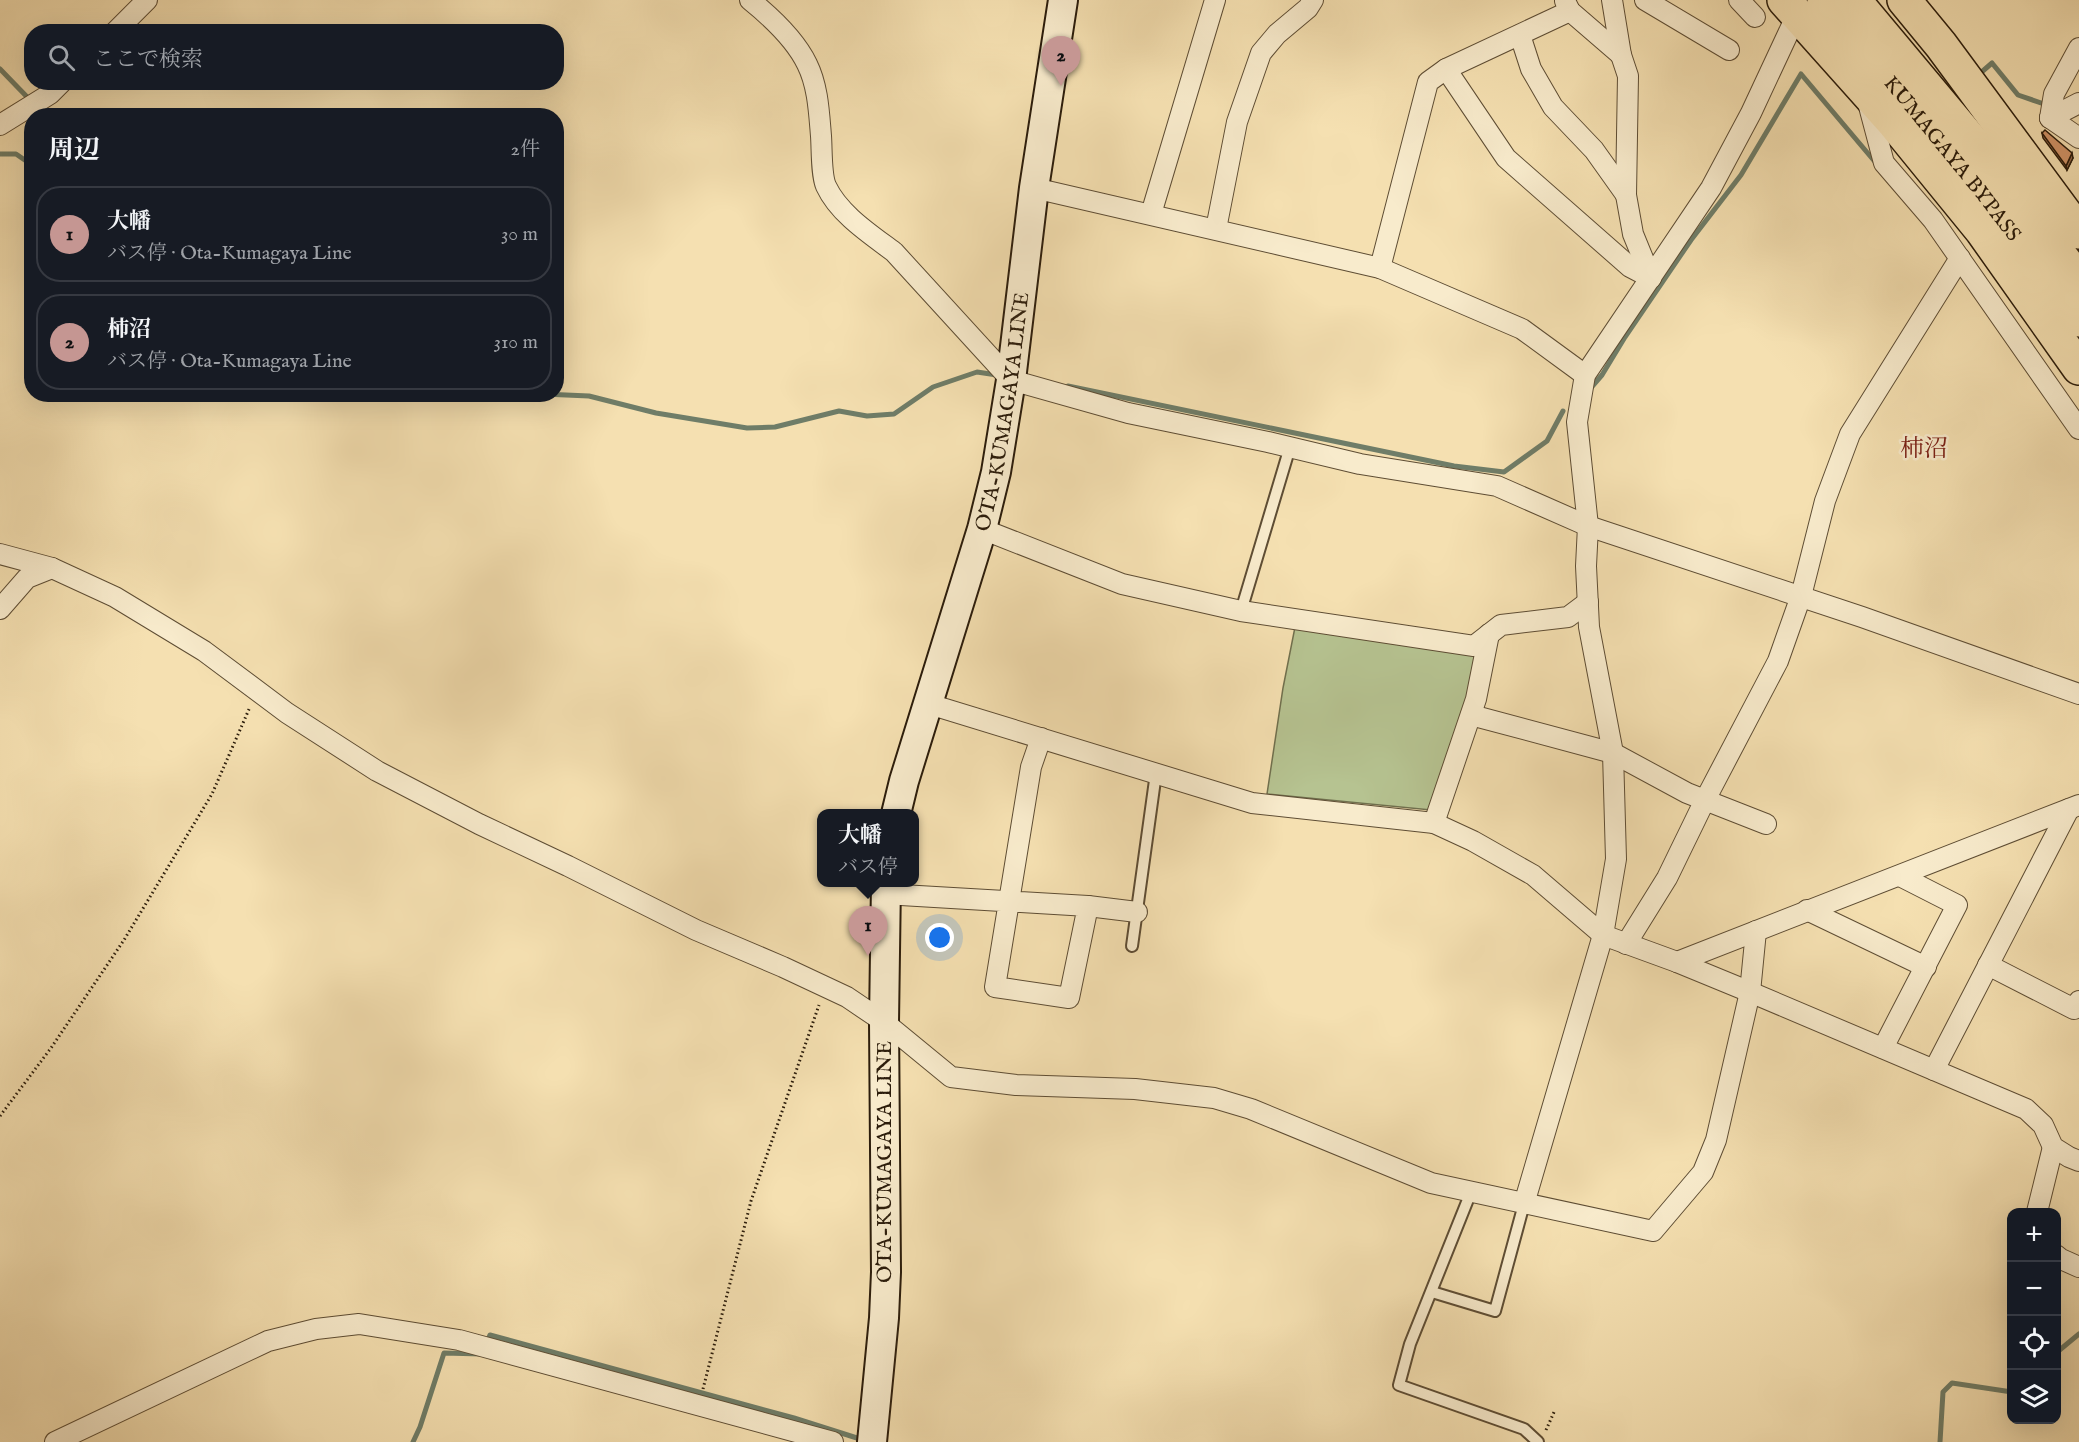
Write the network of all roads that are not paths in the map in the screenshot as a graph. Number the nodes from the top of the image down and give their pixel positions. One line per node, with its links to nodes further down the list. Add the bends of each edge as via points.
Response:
1 (147, 0): 14 (street)
2 (750, 0): 40 (street, via 808,65 818,100 825,184 842,208 894,252)
3 (1063, 0): 28 (main road, OTA-KUMAGAYA LINE)
4 (1215, 0): 30 (street)
5 (1313, 0): 31 (street, via 1262,52 1237,122)
6 (1612, 0): 18 (street)
7 (1645, 0): 17 (street)
8 (1739, 0): 13 (street)
9 (1854, 0): 36 (highway, KUMAGAYA BYPASS, via 1987,159)
10 (1904, 0): 32 (highway)
11 (1802, 3): 21 (highway); 35 (street, via 1711,188); 37 (highway, KUMAGAYA BYPASS, via 1978,188)
12 (1567, 6): 15 (street); 18 (street)
13 (1755, 17)
14 (122, 24)
15 (1520, 34): 19 (street); 29 (street, via 1531,69 1553,107 1594,150)
16 (2079, 48): 25 (street, via 2054,94)
17 (1729, 50)
18 (1620, 55): 29 (street, via 1628,76)
19 (1446, 69): 34 (street, via 1428,82); 35 (street, via 1506,158 1630,267)
20 (54, 90): 23 (street)
21 (1865, 90): 33 (street, via 1884,163); 38 (highway, via 1982,231)
22 (2079, 103): 25 (street)
23 (27, 108)
24 (24, 110): 26 (street)
25 (2050, 117): 27 (street)
26 (0, 125)
27 (2079, 138)
28 (1034, 188): 30 (street); 40 (main road, OTA-KUMAGAYA LINE)
29 (1626, 195): 35 (street, via 1633,234)
30 (1151, 214): 31 (street)
31 (1215, 229): 34 (street)
32 (2079, 232)
33 (1960, 258): 41 (street); 47 (street, via 1850,434 1825,501)
34 (1380, 268): 39 (street, via 1522,329)
35 (1651, 278): 39 (street)
36 (2079, 280)
37 (2079, 320)
38 (2079, 368)
39 (1585, 375): 43 (street, via 1577,422)
40 (1011, 380): 42 (street, via 1128,413); 44 (main road, OTA-KUMAGAYA LINE)
41 (2079, 429)
42 (1290, 447): 43 (street, via 1360,464 1497,486); 50 (lane)
43 (1588, 526): 47 (street); 48 (street)
44 (982, 529): 50 (street, via 1122,584); 53 (main road, OTA-KUMAGAYA LINE)
45 (0, 554): 46 (street)
46 (52, 568): 49 (street, via 27,578); 78 (street, via 115,597 204,651 287,713 377,771 696,930 847,997)
47 (1801, 596): 52 (street); 58 (street, via 1778,661)
48 (1588, 602): 51 (street, via 1568,617 1501,625); 56 (street, via 1589,627)
49 (0, 609)
50 (1241, 611): 51 (street, via 1474,646)
51 (1489, 634): 54 (street)
52 (2079, 694)
53 (928, 704): 55 (street); 60 (main road, OTA-KUMAGAYA LINE)
54 (1471, 715): 56 (street); 61 (street)
55 (1041, 738): 57 (street); 65 (street, via 1031,767)
56 (1613, 753): 58 (street); 70 (street, via 1616,859)
57 (1155, 773): 61 (street, via 1252,803); 68 (lane)
58 (1705, 800): 62 (street); 71 (street, via 1667,878)
59 (2074, 807): 63 (street); 74 (street)
60 (897, 809)
61 (1434, 824): 70 (street, via 1533,875)
62 (1766, 824)
63 (1900, 876): 67 (street); 75 (street, via 1958,905)
64 (885, 888): 65 (street); 78 (main road, OTA-KUMAGAYA LINE)
65 (1010, 902): 66 (street); 66 (street, via 995,987 1069,998)
66 (1088, 906): 68 (street)
67 (1808, 910): 69 (street); 75 (street)
68 (1137, 912): 72 (lane)
69 (1756, 931): 73 (street); 76 (street)
70 (1603, 935): 71 (street); 84 (street)
71 (1626, 944): 73 (street)
72 (1132, 946)
73 (1677, 962): 76 (street)
74 (1988, 965): 77 (street, via 2074,1009); 80 (street)
75 (1926, 968): 79 (street)
76 (1750, 992): 79 (street); 84 (street, via 1716,1140 1703,1172 1653,1231)
77 (2079, 1001)
78 (884, 1022): 83 (street, via 951,1077 1214,1098 1251,1108 1431,1183); 91 (main road, OTA-KUMAGAYA LINE, via 886,1272)
79 (1883, 1048): 80 (street)
80 (1934, 1070): 81 (street, via 2026,1109 2043,1125)
81 (2054, 1147): 82 (street); 85 (street)
82 (2079, 1161)
83 (1471, 1192): 84 (street); 88 (lane)
84 (1524, 1204): 88 (lane, via 1495,1311)
85 (2038, 1208)
86 (2061, 1259): 87 (street)
87 (2079, 1267)
88 (1432, 1292): 92 (lane, via 1410,1344 1399,1385 1524,1429)
89 (55, 1442): 90 (street, via 268,1341 359,1324 459,1340)
90 (833, 1442)
91 (872, 1442)
92 (1538, 1442)

